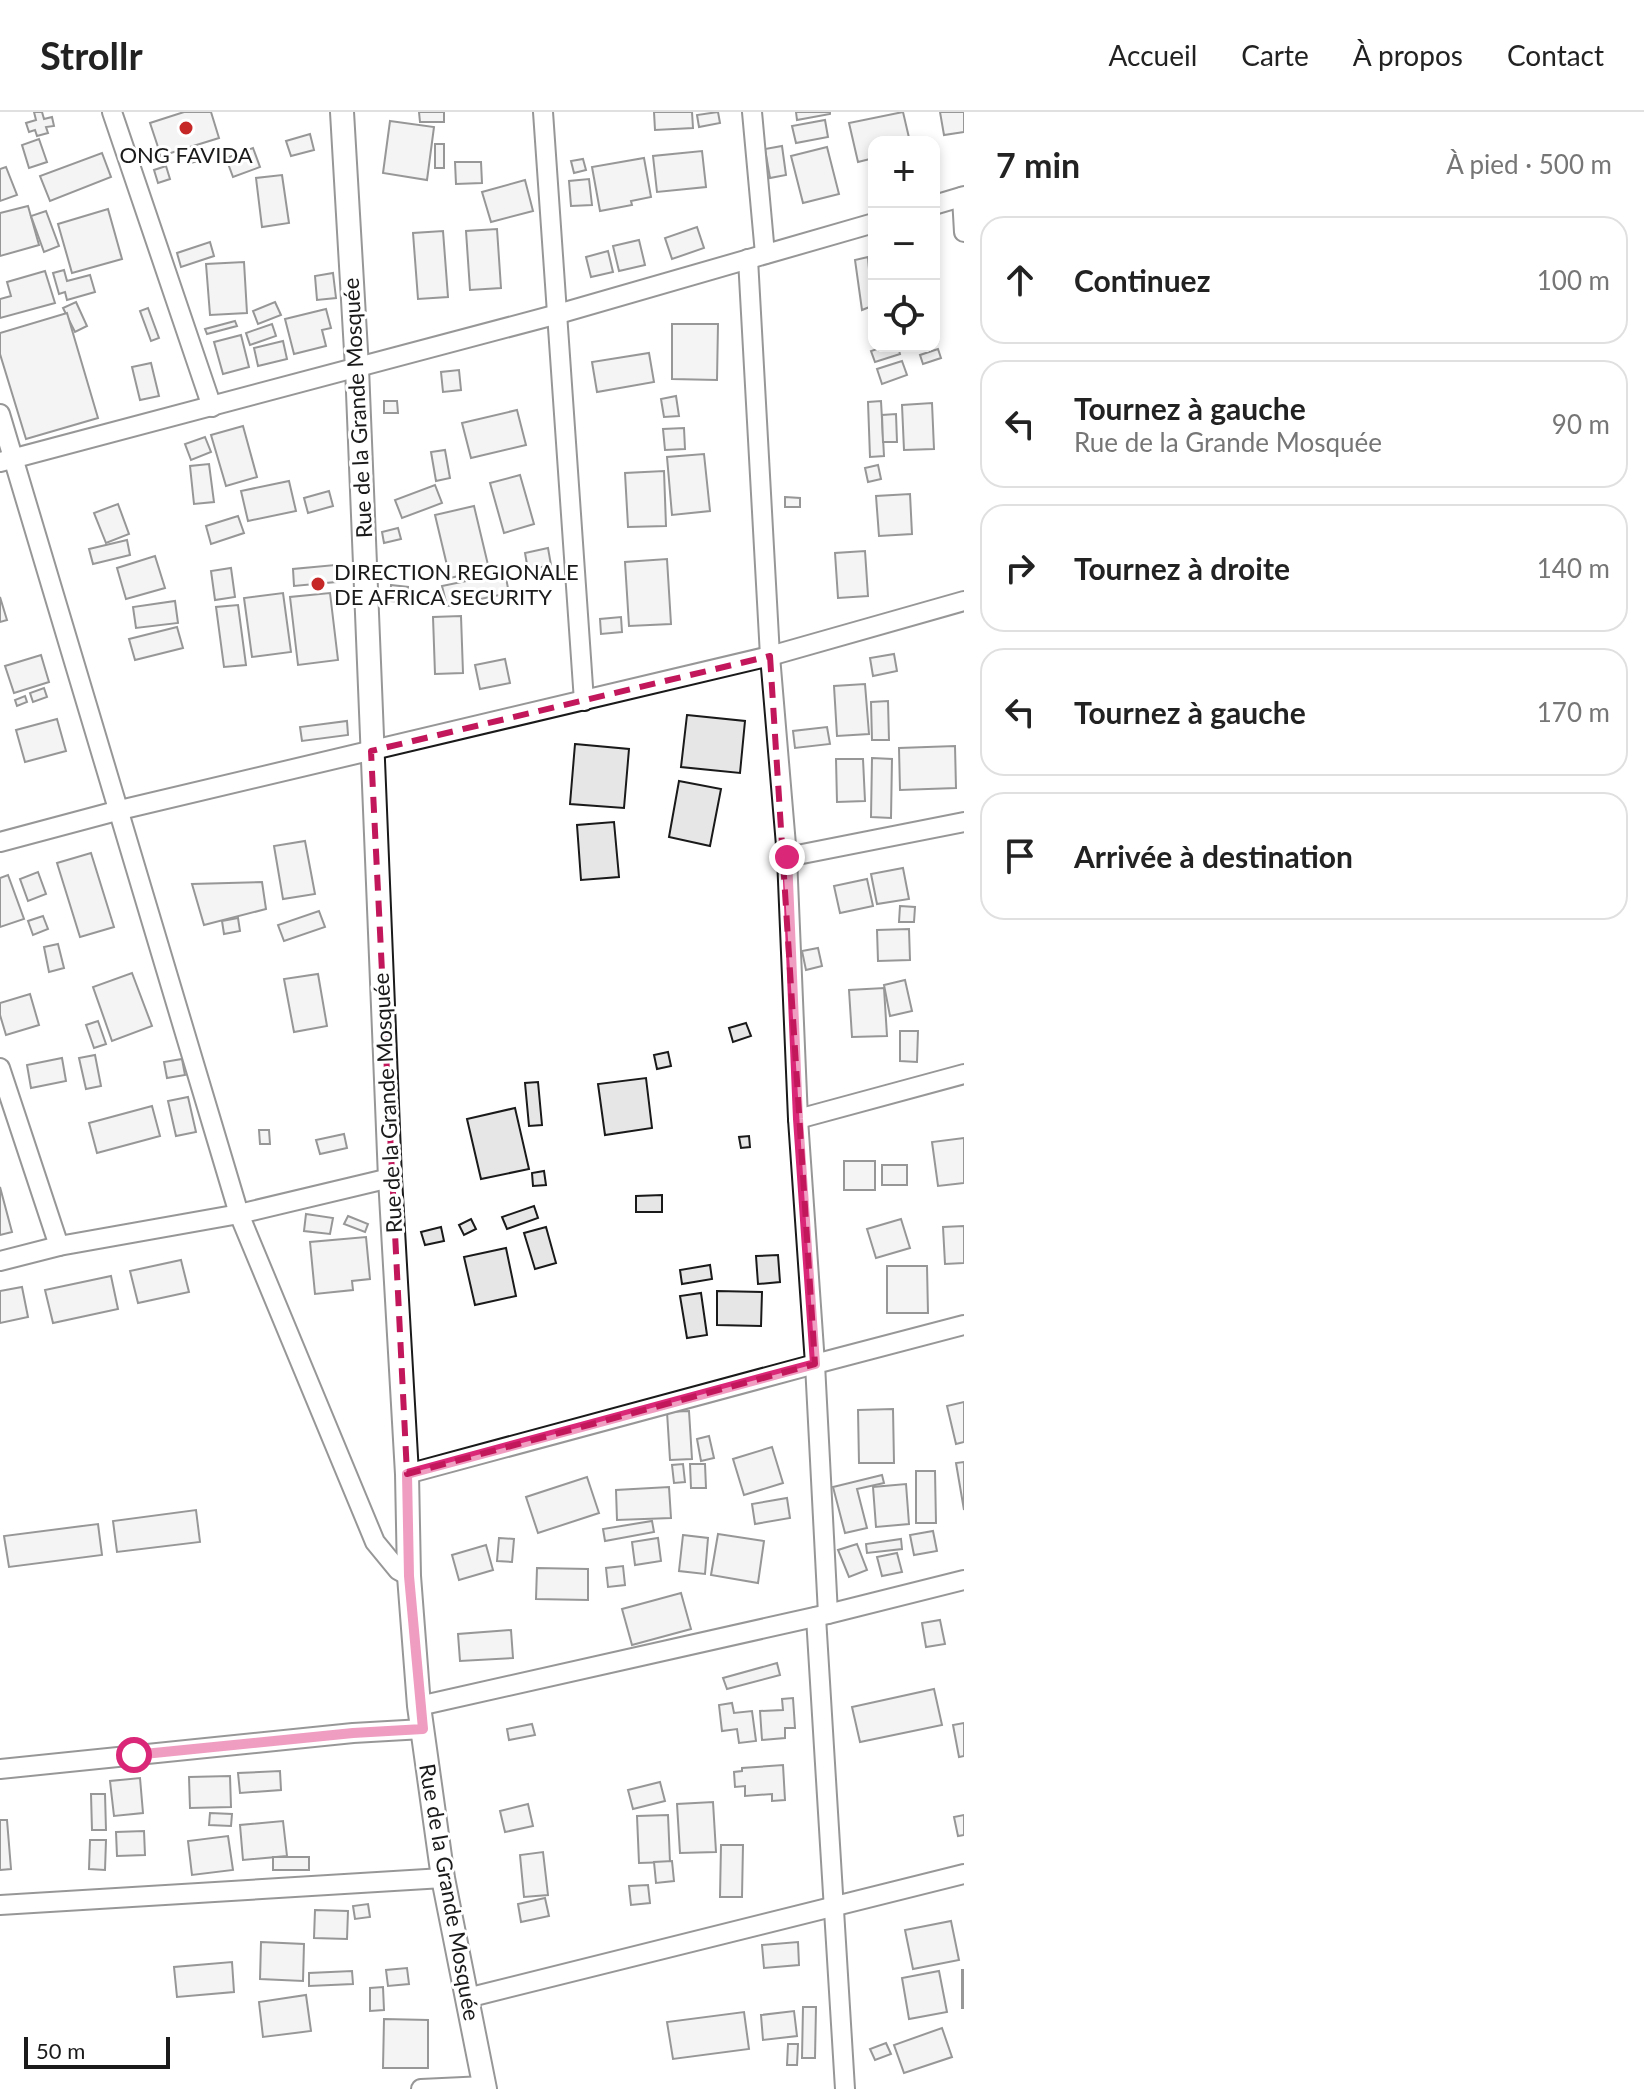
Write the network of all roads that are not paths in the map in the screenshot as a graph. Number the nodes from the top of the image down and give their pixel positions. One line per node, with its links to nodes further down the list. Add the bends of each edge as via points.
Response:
1 (112, 112): 12 (street)
2 (342, 112): 11 (street, Rue de la Grande Mosquée)
3 (543, 112): 10 (street)
4 (752, 112): 9 (street)
5 (963, 197): 6 (street); 8 (street)
6 (940, 203)
7 (868, 225): 9 (street)
8 (964, 232)
9 (756, 256): 10 (street); 16 (street)
10 (558, 314): 11 (street); 17 (street)
11 (357, 368): 12 (street); 18 (street, Rue de la Grande Mosquée)
12 (212, 407): 14 (street)
13 (0, 414): 14 (street)
14 (7, 460): 19 (street)
15 (964, 601): 16 (street)
16 (770, 656): 17 (street); 22 (street)
17 (584, 701): 18 (street)
18 (371, 751): 19 (street); 26 (street, Rue de la Grande Mosquée)
19 (120, 810): 21 (street); 27 (street)
20 (964, 822): 22 (street)
21 (0, 842)
22 (787, 857): 25 (street)
23 (0, 1068): 28 (street)
24 (964, 1074): 25 (street)
25 (798, 1119): 31 (street)
26 (390, 1178): 27 (street); 32 (street, Rue de la Grande Mosquée)
27 (239, 1214): 28 (street); 33 (street, via 375,1542)
28 (59, 1246): 29 (street)
29 (0, 1261)
30 (964, 1325): 31 (street)
31 (815, 1364): 32 (street); 35 (street)
32 (407, 1474): 33 (street, Rue de la Grande Mosquée)
33 (409, 1576): 36 (street, Rue de la Grande Mosquée)
34 (964, 1580): 35 (street)
35 (822, 1616): 36 (street); 42 (street)
36 (419, 1706): 37 (street, Rue de la Grande Mosquée)
37 (423, 1729): 38 (street); 40 (street, Rue de la Grande Mosquée)
38 (0, 1769)
39 (964, 1874): 42 (street)
40 (443, 1878): 41 (street); 43 (street, Rue de la Grande Mosquée)
41 (0, 1905)
42 (834, 1905): 43 (street); 46 (street)
43 (467, 1998): 44 (street, Rue de la Grande Mosquée)
44 (485, 2087): 45 (street)
45 (421, 2089)
46 (845, 2089)

